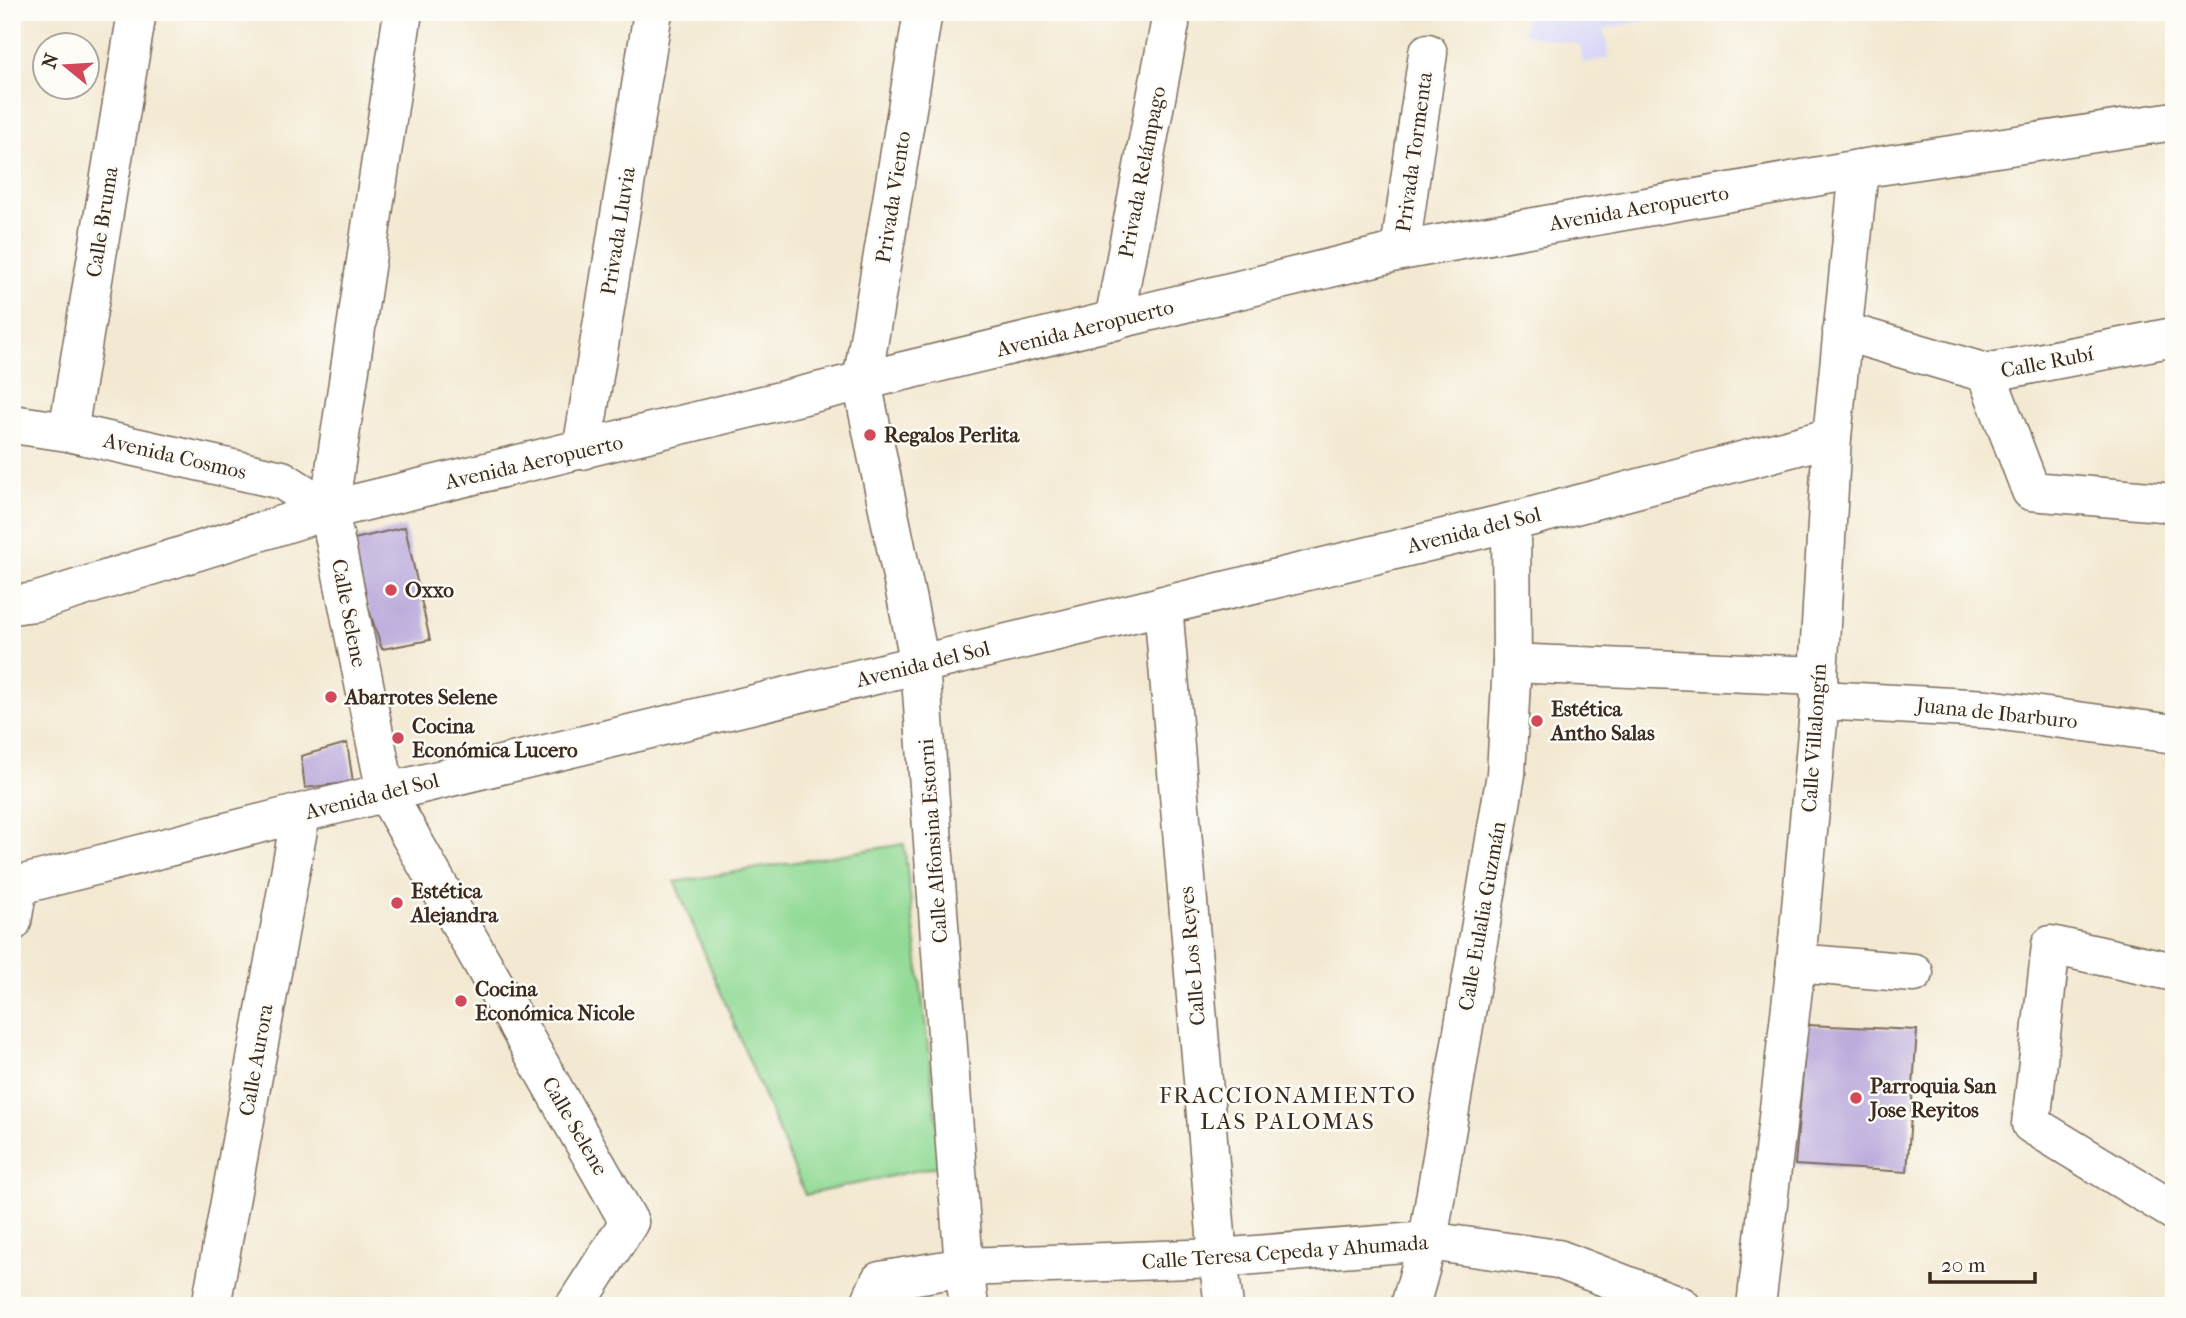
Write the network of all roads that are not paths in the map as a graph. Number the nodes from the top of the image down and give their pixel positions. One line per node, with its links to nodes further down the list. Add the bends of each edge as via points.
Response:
1 (137, 12): 16 (street, Calle Bruma)
2 (403, 12): 20 (street, Calle Selene)
3 (653, 12): 18 (street, Privada Lluvia)
4 (923, 12): 14 (street, Privada Viento)
5 (1170, 24): 10 (street, Privada Relámpago)
6 (1428, 53): 9 (street, Privada Tormenta)
7 (2174, 121): 8 (street, Avenida Aeropuerto)
8 (1859, 169): 9 (street, Avenida Aeropuerto); 11 (street, Calle Villalongín)
9 (1400, 251): 10 (street, Avenida Aeropuerto)
10 (1114, 321): 14 (street, Avenida Aeropuerto)
11 (1842, 331): 13 (street, Calle Rubí); 17 (street, Calle Villalongín)
12 (2174, 337): 13 (street, Calle Rubí)
13 (1986, 373): 19 (street, via 2031,491)
14 (862, 382): 18 (street, Avenida Aeropuerto); 25 (street, Calle Alfonsina Estorni)
15 (12, 424): 16 (street, Avenida Cosmos)
16 (68, 432): 20 (street, Avenida Cosmos, via 282,480)
17 (1832, 437): 21 (street, Avenida del Sol); 26 (street, Calle Villalongín)
18 (582, 450): 20 (street, Avenida Aeropuerto)
19 (2174, 503)
20 (328, 510): 22 (street, Avenida Aeropuerto, via 36,602); 28 (street, Calle Selene)
21 (1511, 522): 23 (street, Avenida del Sol); 24 (street, Calle Eulalia Guzmán)
22 (12, 605)
23 (1163, 605): 25 (street, Avenida del Sol); 36 (street, Calle Los Reyes)
24 (1512, 663): 26 (street, Juana de Ibarburo); 35 (street, Calle Eulalia Guzmán, via 1506,774)
25 (920, 664): 28 (street, Avenida del Sol); 37 (street, Calle Alfonsina Estorni)
26 (1819, 688): 27 (street, Juana de Ibarburo); 31 (street, Calle Villalongín)
27 (2174, 734)
28 (386, 793): 29 (street, Avenida del Sol); 39 (street, Calle Selene, via 629,1222)
29 (301, 813): 30 (street, Avenida del Sol); 38 (street, Calle Aurora)
30 (14, 898)
31 (1796, 963): 32 (street); 45 (street, Calle Villalongín)
32 (1914, 972)
33 (2174, 972): 34 (street, via 2051,945 2031,1124)
34 (2174, 1211)
35 (1428, 1241): 36 (street, Calle Teresa Cepeda y Ahumada); 43 (street, Calle Eulalia Guzmán); 44 (street, Calle Teresa Cepeda y Ahumada, via 1558,1259)
36 (1218, 1258): 37 (street, Calle Teresa Cepeda y Ahumada); 42 (street, Calle Los Reyes)
37 (964, 1267): 40 (street, Calle Teresa Cepeda y Ahumada, via 880,1281); 41 (street, Calle Alfonsina Estorni)
38 (211, 1306)
39 (575, 1306)
40 (869, 1306)
41 (969, 1306)
42 (1224, 1306)
43 (1410, 1306)
44 (1681, 1306)
45 (1756, 1306)

